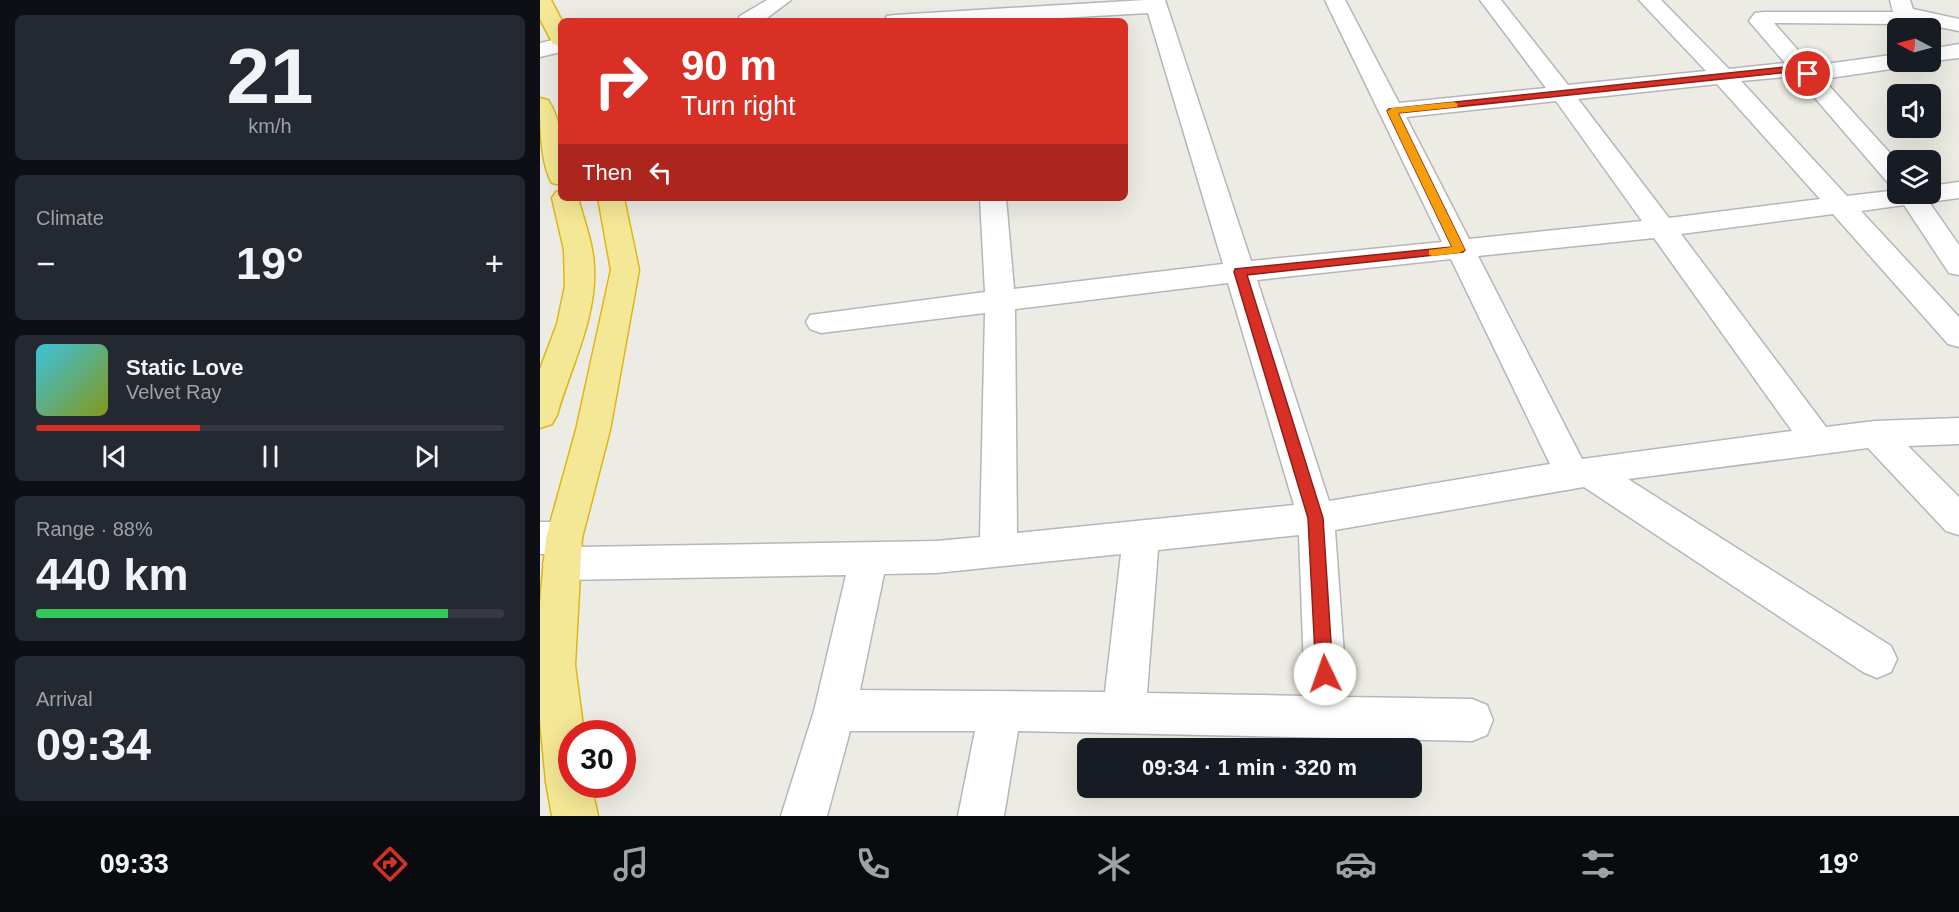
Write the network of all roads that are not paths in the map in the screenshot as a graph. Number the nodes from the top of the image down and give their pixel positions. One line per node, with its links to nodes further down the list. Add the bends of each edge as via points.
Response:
1 (541, 0): 14 (highway)
2 (781, 0): 10 (street)
3 (886, 0): 11 (street)
4 (1335, 0): 24 (street)
5 (1490, 0): 22 (street)
6 (1649, 0): 21 (street)
7 (1156, 3): 9 (street); 39 (street)
8 (1902, 7): 13 (street); 20 (street, via 1899,18 1888,19 1763,18 1763,25)
9 (982, 12): 12 (street)
10 (753, 18)
11 (883, 18)
12 (924, 18)
13 (1959, 25)
14 (558, 33)
15 (558, 46): 16 (street)
16 (540, 50)
17 (1959, 51): 18 (street)
18 (1941, 54)
19 (1887, 62): 20 (street)
20 (1805, 71): 21 (street); 26 (street)
21 (1723, 76): 22 (street); 35 (street)
22 (1562, 93): 24 (street); 36 (street)
23 (540, 105): 25 (highway)
24 (1392, 111): 37 (street)
25 (546, 144): 27 (highway)
26 (1887, 166)
27 (558, 170)
28 (1941, 190): 29 (street)
29 (1959, 190)
30 (1887, 194): 35 (street)
31 (567, 201): 43 (highway, via 580,266 577,303)
32 (611, 201): 51 (highway, via 625,270 579,485)
33 (993, 201): 40 (street)
34 (1917, 204): 38 (street)
35 (1839, 206): 36 (street); 42 (street)
36 (1662, 228): 37 (street); 46 (street)
37 (1459, 250): 39 (street); 47 (street)
38 (1959, 266)
39 (1240, 272): 40 (street); 48 (street)
40 (1000, 301): 41 (street); 52 (street)
41 (821, 322)
42 (1959, 336)
43 (540, 414)
44 (1959, 431): 45 (street)
45 (1875, 434): 46 (street); 49 (street)
46 (1818, 441): 47 (street)
47 (1581, 473): 48 (street); 54 (street)
48 (1316, 518): 50 (street); 58 (street)
49 (1959, 520)
50 (1141, 536): 52 (street); 57 (street)
51 (555, 547): 53 (street, via 673,562); 60 (highway, via 555,666)
52 (998, 551): 53 (street)
53 (869, 558): 55 (street)
54 (1877, 659)
55 (835, 711): 56 (street); 61 (street)
56 (1000, 711): 57 (street); 62 (street)
57 (1124, 713): 58 (street)
58 (1327, 718): 59 (street)
59 (1472, 720)
60 (572, 799)
61 (804, 816)
62 (981, 816)

